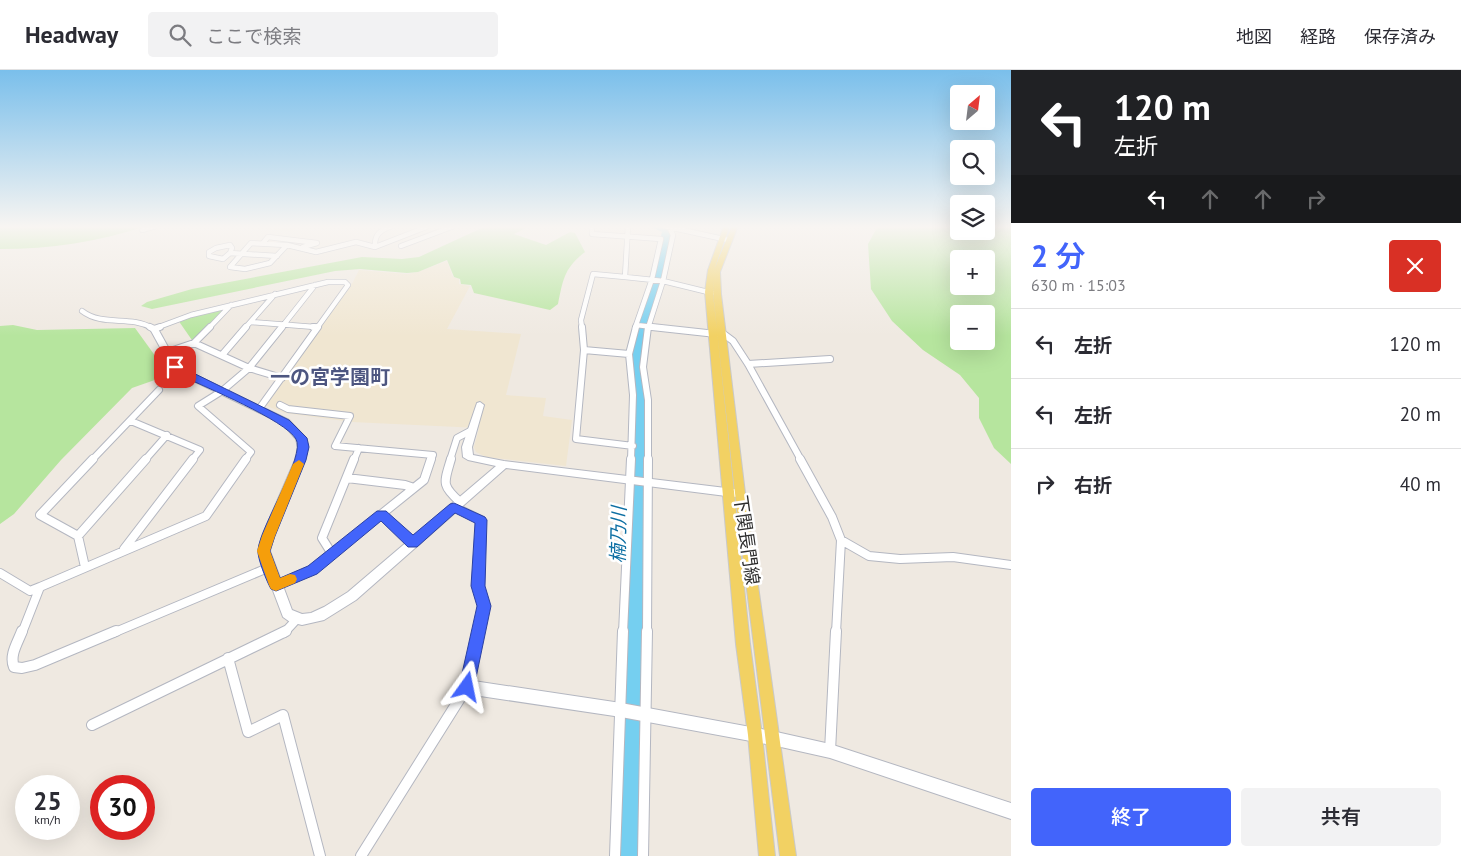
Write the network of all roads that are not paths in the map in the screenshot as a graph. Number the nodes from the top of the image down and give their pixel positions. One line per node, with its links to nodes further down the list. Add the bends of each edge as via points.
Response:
1 (234, 263): 2 (street, via 230,267 245,269)
2 (270, 263)
3 (626, 263): 7 (street)
4 (656, 263): 8 (street)
5 (667, 263): 9 (street)
6 (719, 263): 11 (main road, 下関長門線)
7 (625, 277): 8 (street); 23 (street, via 593,274 581,320)
8 (652, 279): 9 (street); 17 (street)
9 (663, 281): 11 (street); 19 (street)
10 (315, 285): 12 (street); 16 (street); 30 (street, via 346,282 348,285)
11 (713, 293): 21 (main road, 下関長門線)
12 (275, 294): 13 (street); 15 (street)
13 (231, 304): 20 (street); 22 (street)
14 (82, 311): 20 (street, via 106,320 147,323)
15 (251, 322): 16 (street); 26 (street)
16 (284, 324): 18 (street); 29 (street)
17 (636, 325): 19 (street); 25 (street)
18 (315, 327)
19 (648, 327): 21 (street); 44 (street, via 643,367 648,400)
20 (154, 329): 24 (street)
21 (719, 333): 28 (street, via 733,341); 46 (main road, 下関長門線)
22 (194, 343): 24 (street); 26 (street)
23 (584, 350): 25 (street); 39 (street, via 576,439)
24 (167, 352): 32 (street, via 175,367)
25 (629, 354): 39 (street)
26 (222, 356): 29 (street)
27 (830, 359): 28 (street)
28 (748, 364): 50 (street, via 832,517)
29 (249, 368): 30 (street); 32 (street)
30 (282, 378): 35 (street)
31 (159, 390): 36 (street)
32 (222, 391): 35 (street); 52 (street, via 198,406 251,452 206,516)
33 (480, 405): 37 (street)
34 (280, 406): 40 (street, via 350,416 335,446)
35 (258, 408): 56 (street, via 286,422 302,438 304,447 268,536 264,551)
36 (130, 421): 38 (street); 49 (street, via 40,515)
37 (472, 430): 41 (street, via 468,456); 47 (street, via 457,438 444,482)
38 (167, 435): 49 (street); 52 (street, via 200,450)
39 (633, 446): 43 (street)
40 (359, 448): 42 (street); 45 (street, via 433,455 424,480)
41 (504, 464): 43 (street); 47 (street)
42 (347, 478): 45 (street); 53 (street, via 322,538)
43 (631, 480): 44 (street); 63 (street)
44 (647, 482): 46 (street); 64 (street)
45 (414, 488): 48 (street)
46 (734, 492): 66 (main road, 下関長門線, via 742,644); 67 (main road, 下関長門線)
47 (457, 505): 51 (street); 62 (street, via 481,520 478,586 484,606)
48 (382, 514): 51 (street); 53 (street)
49 (78, 536): 55 (street)
50 (841, 540): 54 (street, via 868,556 900,559 953,557); 68 (street)
51 (412, 543): 60 (street, via 336,608 309,619)
52 (122, 550): 55 (street)
53 (332, 554): 58 (street, via 312,570)
54 (1011, 565)
55 (85, 567): 59 (street)
56 (270, 567): 58 (street); 59 (street, via 35,665 14,667 13,654)
57 (0, 573): 59 (street, via 30,591)
58 (276, 585): 60 (street, via 287,613)
59 (40, 587)
60 (296, 620): 61 (street, via 285,632)
61 (228, 658): 65 (street); 70 (street, via 248,732 283,715)
62 (467, 687): 63 (street); 71 (street)
63 (624, 710): 64 (street); 72 (street)
64 (645, 714): 66 (street); 73 (street)
65 (92, 725)
66 (755, 735): 67 (street); 74 (main road, 下関長門線)
67 (772, 738): 68 (street); 75 (main road, 下関長門線)
68 (830, 751): 69 (street)
69 (1011, 811)
70 (320, 856)
71 (361, 856)
72 (616, 856)
73 (643, 856)
74 (767, 856)
75 (788, 856)

